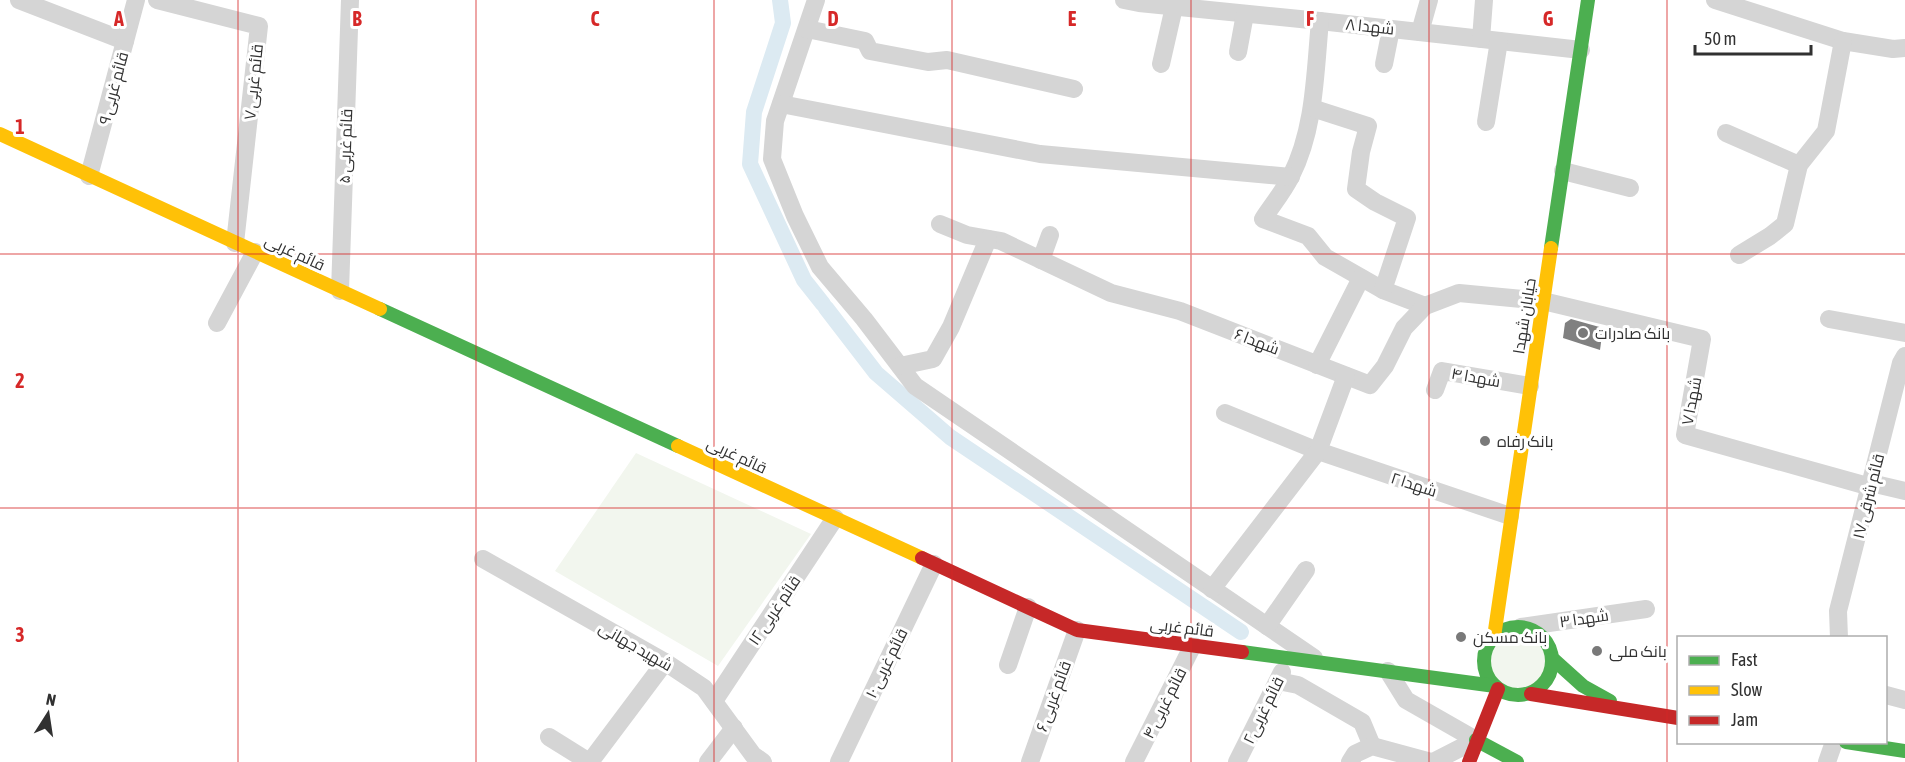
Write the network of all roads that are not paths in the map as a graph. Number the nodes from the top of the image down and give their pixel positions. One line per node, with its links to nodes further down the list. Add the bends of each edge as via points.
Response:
1 (19, 0): 17 (street)
2 (136, 0): 17 (street, قائم غربی ۹)
3 (157, 0): 39 (street, قائم غربی ۷, via 259,26)
4 (350, 0): 45 (street, قائم غربی ۵)
5 (816, 0): 14 (street)
6 (1124, 0): 11 (street, شهدا ۸)
7 (1429, 0): 16 (street)
8 (1484, 0): 18 (street)
9 (1588, 0): 21 (main road, خیابان شهدا)
10 (1715, 0): 19 (street)
11 (1174, 3): 12 (street, شهدا ۸); 23 (street)
12 (1245, 14): 13 (street, شهدا ۸); 22 (street)
13 (1320, 21): 15 (street, شهدا ۸); 27 (street)
14 (807, 29): 25 (street, via 865,41 870,51 928,62 947,60); 26 (street)
15 (1391, 29): 16 (street, شهدا ۸); 24 (street)
16 (1420, 32): 18 (street, شهدا ۸)
17 (125, 40): 33 (street, قائم غربی ۹)
18 (1490, 40): 21 (street, شهدا ۸); 28 (street)
19 (1843, 41): 20 (street); 31 (street, via 1826,131)
20 (1905, 48)
21 (1581, 50): 32 (main road, خیابان شهدا)
22 (1238, 52)
23 (1161, 64)
24 (1384, 64)
25 (1074, 89)
26 (781, 104): 34 (street, via 1040,154); 53 (street, via 772,159 795,216 820,267)
27 (1312, 108): 34 (street); 44 (street, via 1368,126 1356,189 1407,218)
28 (1486, 122)
29 (1726, 133): 31 (street)
30 (0, 134): 33 (main road, قائم غربی)
31 (1799, 165): 41 (street, via 1785,224)
32 (1563, 171): 35 (street); 46 (main road, خیابان شهدا)
33 (89, 176): 39 (main road, قائم غربی)
34 (1291, 177): 43 (street, via 1263,219 1308,236 1325,257)
35 (1630, 188)
36 (940, 224): 38 (street, شهدا ۶)
37 (1050, 235): 42 (street)
38 (988, 239): 42 (street, شهدا ۶); 53 (street, via 933,360)
39 (235, 243): 40 (main road, قائم غربی)
40 (255, 252): 45 (main road, قائم غربی); 49 (street)
41 (1739, 255)
42 (1041, 260): 52 (street, شهدا ۶, via 1111,293 1180,311)
43 (1361, 278): 44 (street); 52 (street)
44 (1383, 290): 47 (street)
45 (340, 291): 62 (main road, قائم غربی)
46 (1543, 301): 47 (street, شهدا ۶, via 1459,293); 55 (main road, خیابان شهدا); 59 (street, شهدا ۷, via 1702,339 1685,435)
47 (1425, 306): 54 (street, شهدا ۶, via 1404,328 1370,385)
48 (1829, 319): 50 (street)
49 (217, 322)
50 (1905, 333)
51 (1905, 356): 59 (street, قائم شرقی ۱۷)
52 (1317, 365): 54 (street, شهدا ۶)
53 (900, 366): 66 (street, via 915,386)
54 (1346, 376): 58 (street)
55 (1530, 386): 56 (street, شهدا ۴, via 1442,371); 61 (main road, خیابان شهدا)
56 (1435, 390)
57 (1225, 413): 58 (street, شهدا ۲)
58 (1318, 452): 61 (street, شهدا ۲); 66 (street)
59 (1871, 485): 60 (street); 72 (street, قائم شرقی ۱۷, via 1838,610)
60 (1905, 491)
61 (1510, 516): 73 (main road, خیابان شهدا)
62 (835, 518): 64 (main road, قائم غربی); 86 (street, قائم غربی ۱۲)
63 (483, 559): 77 (street, شهید جهانی)
64 (934, 564): 67 (main road, قائم غربی); 99 (street, قائم غربی ۱۰)
65 (1306, 570): 69 (street)
66 (1212, 589): 69 (street)
67 (1028, 607): 71 (main road, قائم غربی); 79 (street)
68 (1646, 609): 70 (street, شهدا ۳)
69 (1267, 626): 78 (street)
70 (1521, 627): 73 (main road, via 1511,627); 76 (main road, via 1545,639)
71 (1077, 630): 74 (main road, قائم غربی); 100 (street, قائم غربی ۶)
72 (1839, 636)
73 (1494, 637): 82 (main road, via 1487,646 1484,667)
74 (1193, 645): 75 (main road, قائم غربی); 101 (street, قائم غربی ۴)
75 (1289, 657): 78 (main road, قائم غربی); 81 (street, ۲قائم غربی)
76 (1553, 659): 83 (main road, via 1547,680); 87 (main road, via 1584,686)
77 (665, 662): 86 (street, شهید جهانی, via 704,688); 96 (street)
78 (1319, 662): 80 (main road, قائم غربی)
79 (1008, 665)
80 (1388, 671): 82 (main road, قائم غربی); 91 (street, via 1406,700)
81 (1278, 681): 94 (street, via 1298,685 1362,722); 102 (street, ۲قائم غربی)
82 (1496, 688): 83 (main road, via 1514,695); 91 (main road)
83 (1531, 694): 87 (main road)
84 (1887, 695): 85 (street)
85 (1905, 700)
86 (714, 701): 89 (street, شهید جهانی)
87 (1630, 711): 88 (main road)
88 (1677, 718)
89 (734, 728): 97 (street); 98 (street, شهید جهانی, via 753,755)
90 (549, 737): 96 (street)
91 (1476, 740): 104 (street); 105 (main road); 106 (main road)
92 (1833, 744): 107 (street)
93 (1874, 744): 95 (main road)
94 (1371, 746): 103 (street, via 1355,754); 104 (street)
95 (1901, 746)
96 (589, 762)
97 (708, 762)
98 (763, 762)
99 (839, 762)
100 (1030, 762)
101 (1134, 762)
102 (1237, 762)
103 (1350, 762)
104 (1432, 762)
105 (1469, 762)
106 (1517, 762)
107 (1827, 762)

